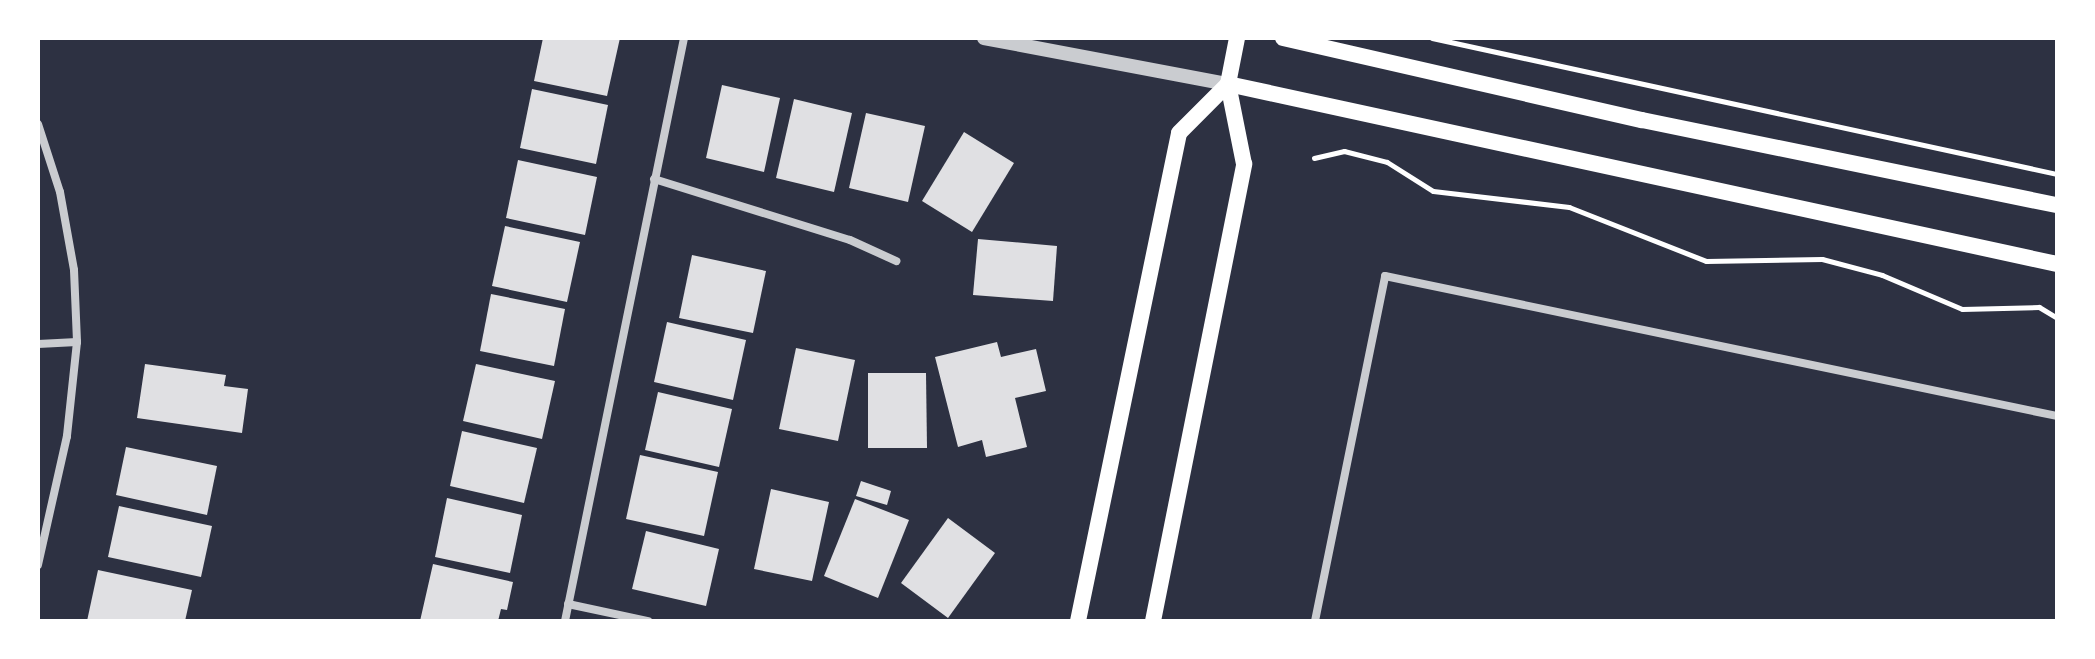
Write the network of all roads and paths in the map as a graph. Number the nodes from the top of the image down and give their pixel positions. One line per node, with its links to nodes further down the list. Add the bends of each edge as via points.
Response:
1 (684, 38): 10 (street)
2 (984, 38): 6 (street)
3 (1237, 38): 6 (main road)
4 (1283, 38): 11 (main road, via 1642,120)
5 (1432, 38): 9 (path)
6 (1228, 84): 13 (main road); 22 (main road, via 1179,133); 23 (main road, via 1244,164)
7 (38, 124): 15 (street, via 60,192 74,270)
8 (1314, 158): 14 (path, via 1323,152 1362,155 1387,162 1433,191 1569,207 1706,261 1822,259 1882,275 1962,309 2039,307)
9 (2057, 174)
10 (654, 179): 12 (street, via 850,240); 19 (street)
11 (2057, 205)
12 (896, 261)
13 (2057, 264)
14 (2057, 318)
15 (77, 342): 16 (street); 18 (street, via 67,436)
16 (38, 344)
17 (2057, 416): 24 (street, via 1385,276)
18 (38, 565)
19 (568, 604): 20 (street); 21 (street)
20 (565, 621)
21 (648, 621)
22 (1078, 621)
23 (1153, 621)
24 (1315, 621)

